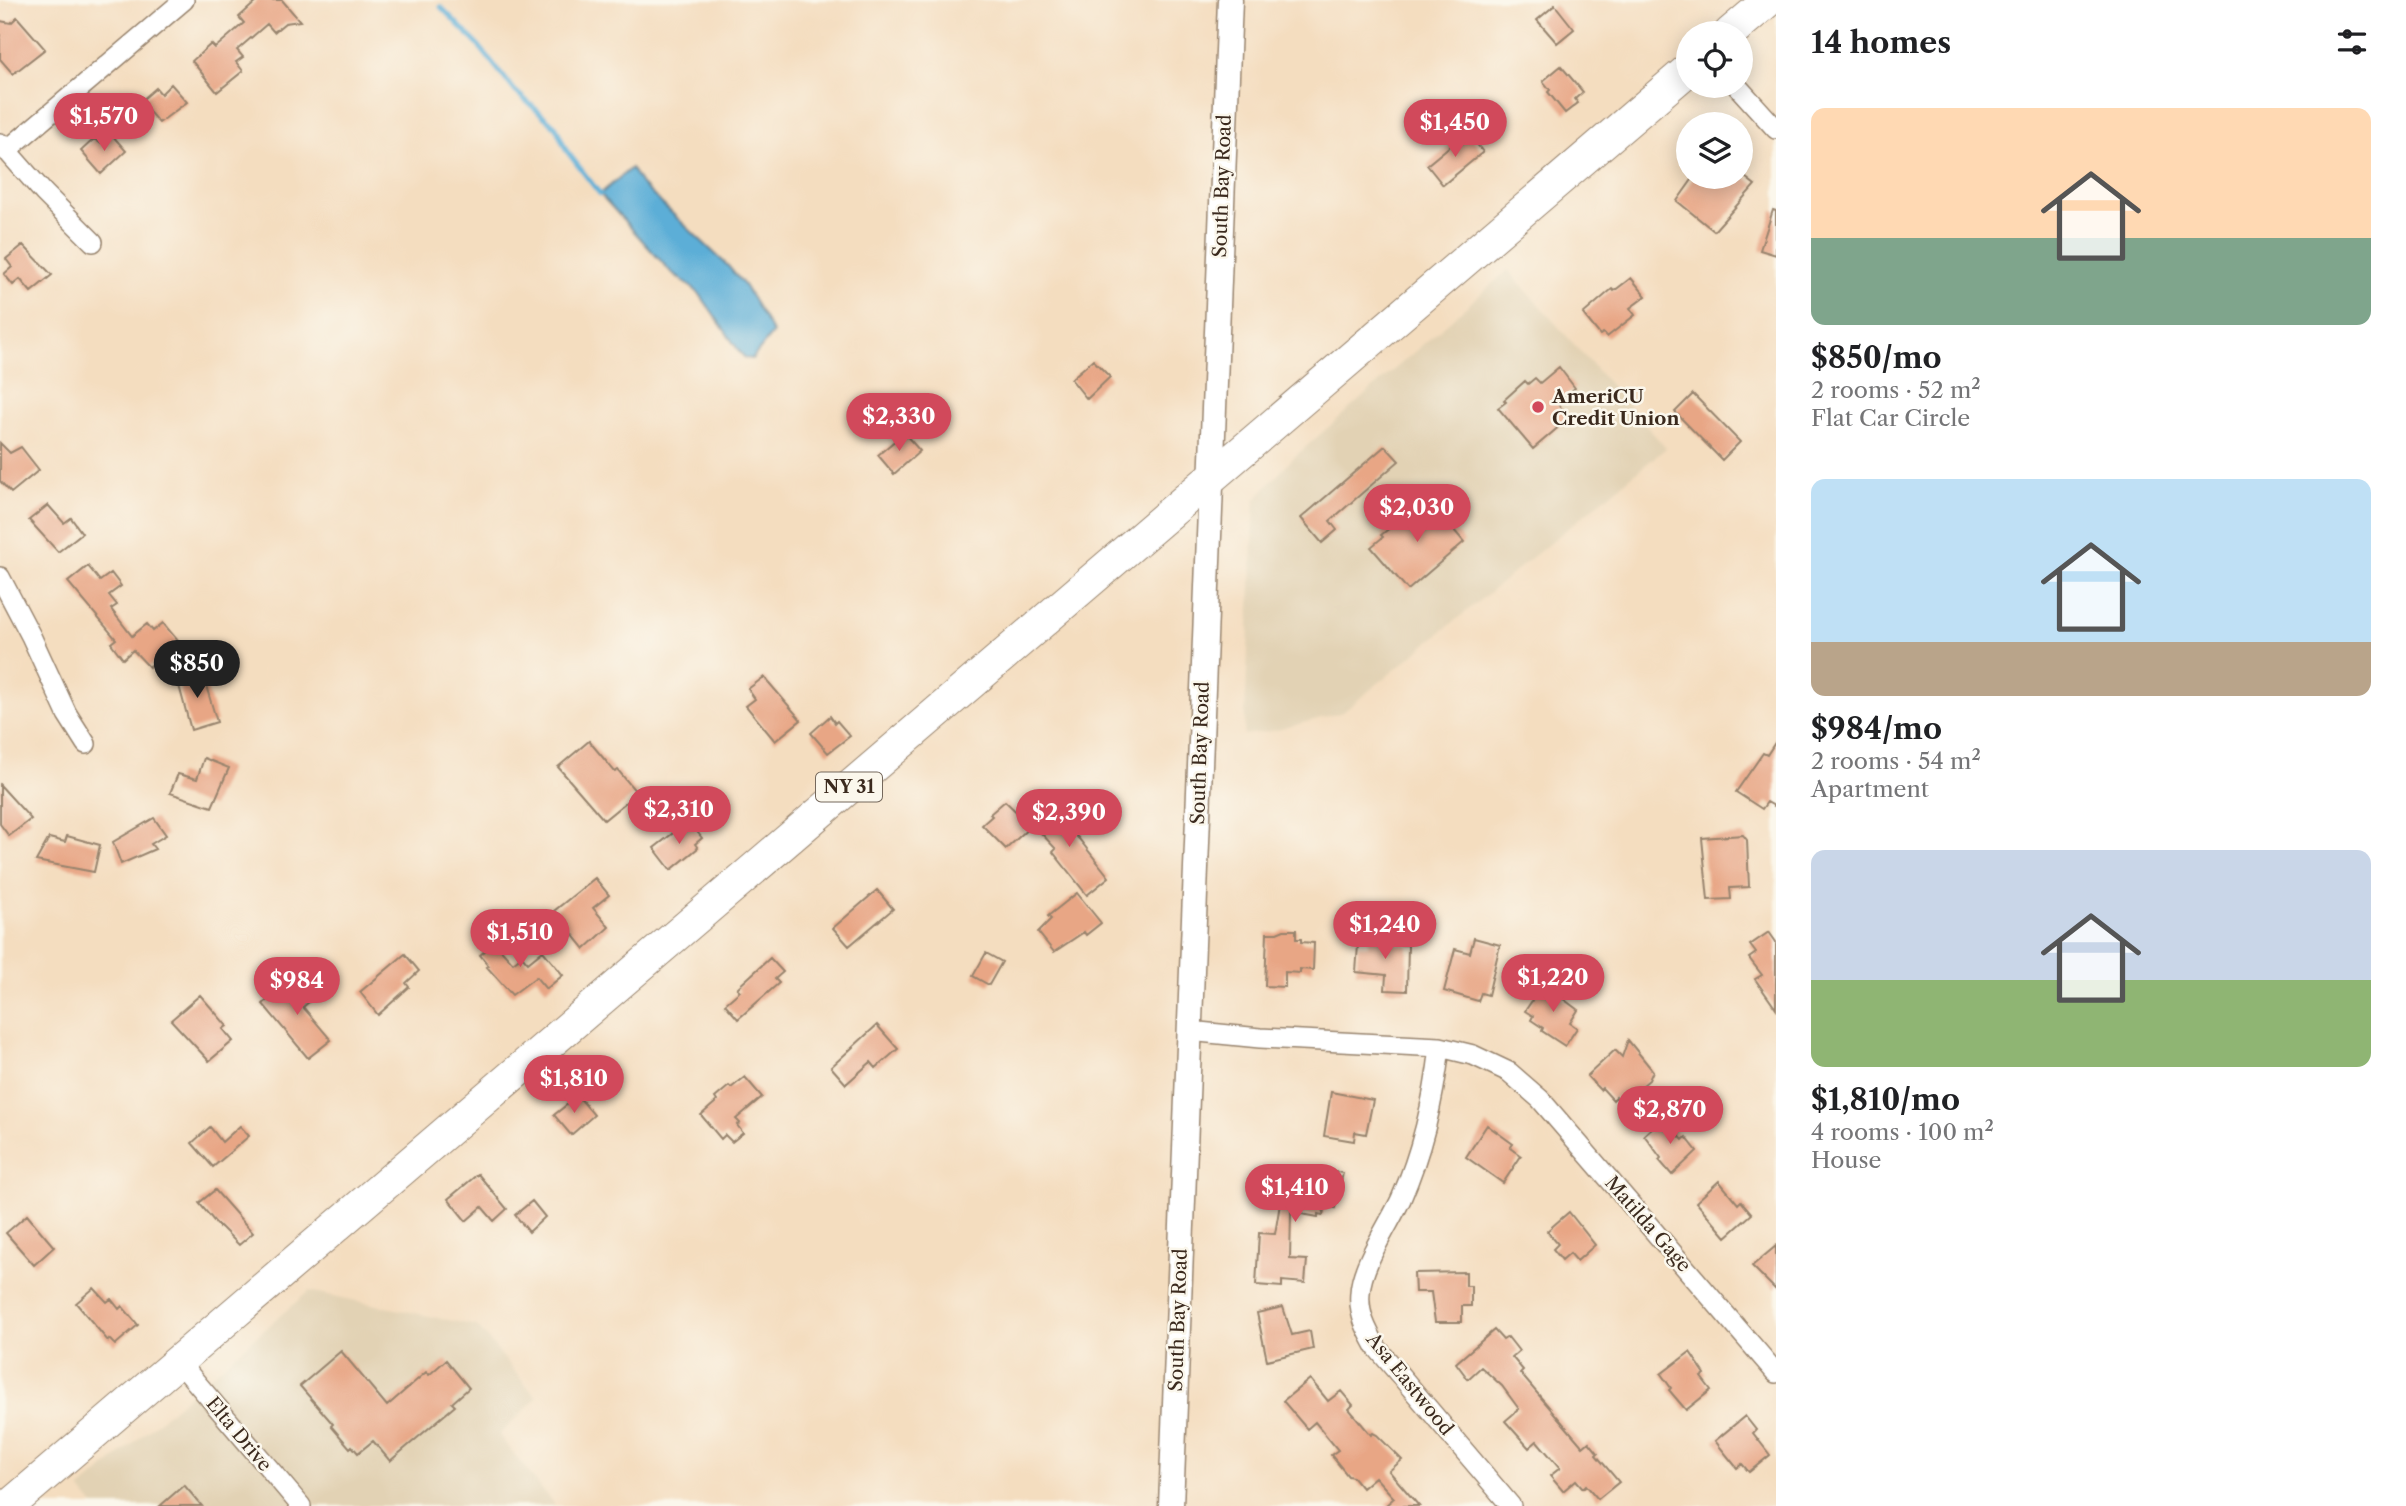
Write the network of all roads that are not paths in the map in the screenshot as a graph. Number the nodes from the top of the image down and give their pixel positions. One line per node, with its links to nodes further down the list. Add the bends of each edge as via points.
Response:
1 (184, 0): 8 (street)
2 (1230, 0): 10 (street, South Bay Road)
3 (1769, 0): 4 (main road)
4 (1744, 21)
5 (1676, 80): 10 (main road, NY 31)
6 (1748, 98): 7 (street)
7 (1776, 129)
8 (3, 147): 9 (street)
9 (93, 242)
10 (1211, 477): 13 (street, South Bay Road); 15 (main road, NY 31)
11 (0, 577): 12 (street)
12 (86, 744)
13 (1189, 1031): 14 (street, Matilda Gage); 19 (street, South Bay Road)
14 (1440, 1047): 16 (street, Matilda Gage, via 1473,1055 1510,1072 1540,1099); 20 (street, Asa Eastwood, via 1425,1130 1402,1197 1364,1273 1360,1308 1377,1349)
15 (178, 1361): 17 (main road, NY 31); 18 (street, Elta Drive)
16 (1776, 1373)
17 (9, 1506)
18 (301, 1506)
19 (1171, 1506)
20 (1511, 1506)

